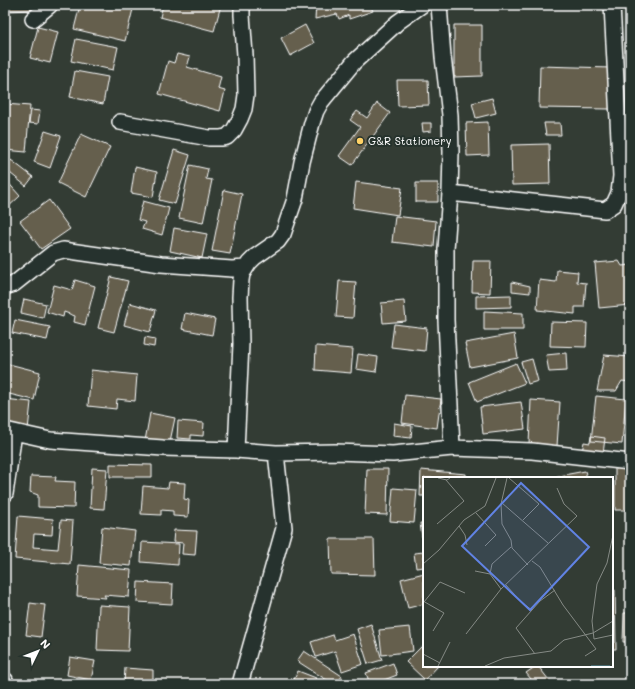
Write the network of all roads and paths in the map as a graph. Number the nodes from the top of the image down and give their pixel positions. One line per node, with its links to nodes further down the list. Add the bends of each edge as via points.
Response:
1 (50, 5): 6 (street)
2 (242, 5): 7 (street, via 246,95 240,119 228,137 209,138)
3 (422, 5): 9 (street, via 398,22 354,62 321,102 312,123 295,200 284,234)
4 (439, 5): 8 (street, via 450,115)
5 (612, 5): 8 (street, via 621,176 619,193 614,204 605,210)
6 (33, 19)
7 (120, 122)
8 (450, 193): 12 (street, via 446,249 446,320)
9 (245, 268): 10 (street, via 161,264 60,250); 13 (street, via 240,291 241,344)
10 (5, 288)
11 (10, 432): 13 (street, via 60,441); 16 (street)
12 (452, 448): 14 (street, via 393,454); 15 (street, via 532,451)
13 (236, 450): 14 (street)
14 (276, 453): 19 (street, via 284,528)
15 (630, 462)
16 (5, 494)
17 (5, 680): 18 (street)
18 (6, 684)
19 (240, 684)

